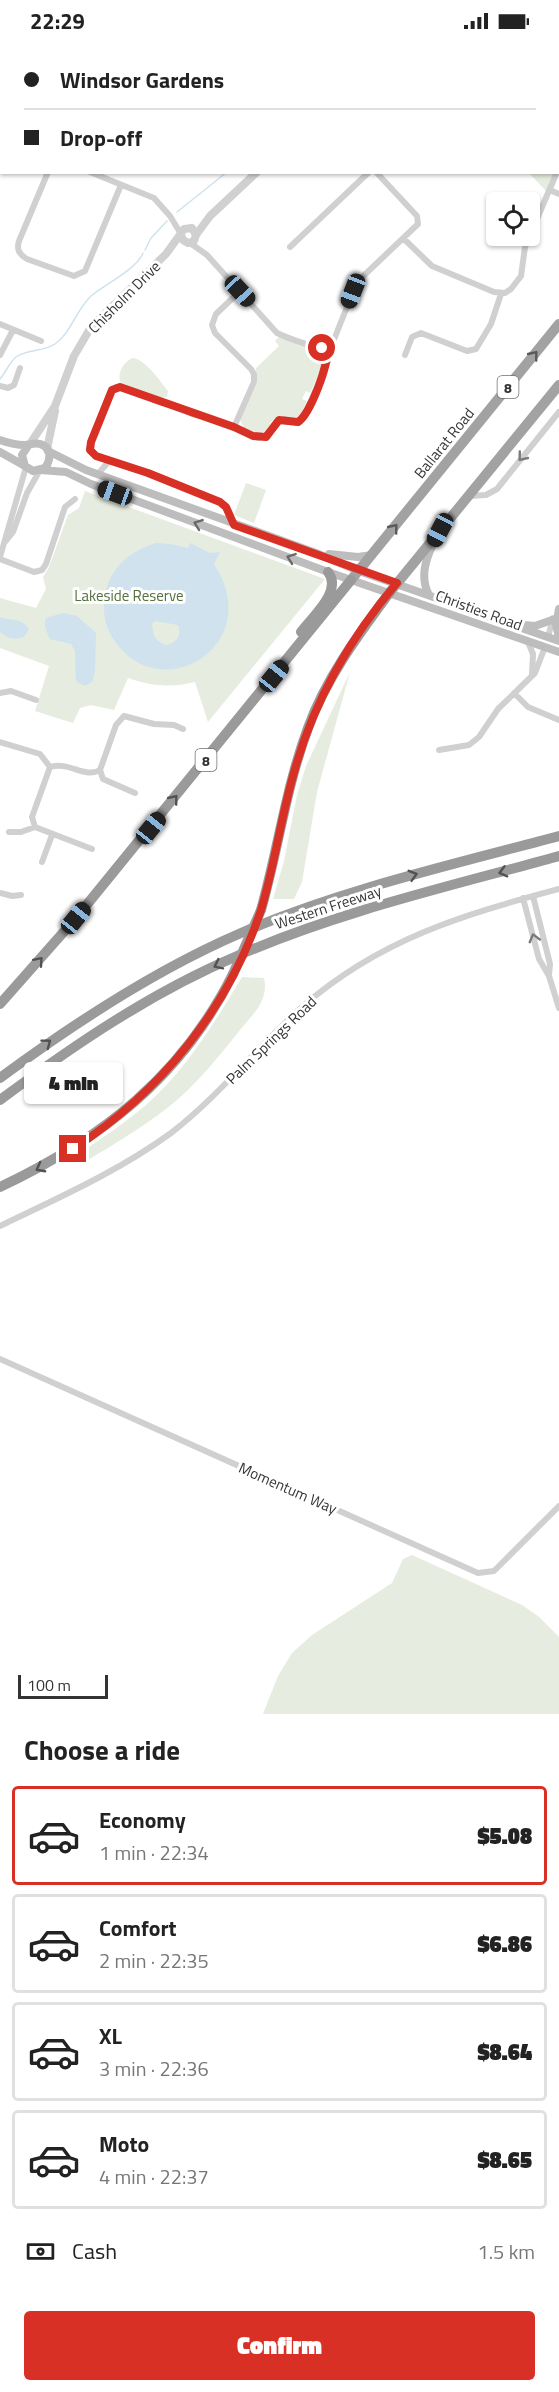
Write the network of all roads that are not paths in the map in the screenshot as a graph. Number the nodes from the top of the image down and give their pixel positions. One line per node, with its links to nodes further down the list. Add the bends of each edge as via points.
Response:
1 (47, 174): 7 (street, via 18,248 27,259 74,276 85,271)
2 (95, 174): 7 (street)
3 (255, 174): 11 (street, Chisholm Drive)
4 (367, 174): 16 (street)
5 (378, 174): 15 (street, via 418,217 416,226)
6 (556, 174): 8 (street)
7 (121, 185): 10 (street, via 154,198)
8 (550, 190): 9 (street); 19 (street, via 525,247 521,276 512,289)
9 (559, 194)
10 (170, 216): 12 (street); 13 (street)
11 (210, 216): 12 (street, Chisholm Drive); 14 (street, Chisholm Drive)
12 (189, 227): 13 (street, Chisholm Drive); 14 (street, via 194,230)
13 (181, 234): 14 (street, via 183,240); 17 (street, Chisholm Drive)
14 (193, 239): 17 (street, Chisholm Drive); 18 (street)
15 (404, 239): 19 (street, via 432,266); 24 (street, via 357,282 335,340)
16 (290, 247)
17 (166, 254): 30 (street, Chisholm Drive, via 90,327)
18 (240, 291): 24 (street, via 277,333); 32 (street, via 212,323 215,333 255,376)
19 (501, 294): 26 (street, via 491,324 476,349 467,351 421,333 412,337)
20 (0, 324): 22 (street)
21 (559, 324): 51 (highway, Ballarat Road / 8, one-way to 21)
22 (13, 330): 23 (street); 25 (street)
23 (40, 342)
24 (327, 348): 32 (street, via 324,371 302,420 279,420 263,438)
25 (0, 355)
26 (405, 355)
27 (20, 368): 29 (street, via 14,385)
28 (559, 385): 41 (highway)
29 (0, 386)
30 (55, 406): 34 (street, Chisholm Drive); 35 (street, Chisholm Drive)
31 (559, 412): 41 (street, one-way to 41, via 497,489 486,495)
32 (234, 427): 37 (street, via 116,387 110,393 90,448 94,455)
33 (0, 440): 34 (main road)
34 (29, 445): 35 (main road, via 40,444); 38 (main road, via 22,455)
35 (48, 450): 39 (main road, via 49,462); 40 (main road)
36 (0, 452): 38 (main road)
37 (109, 461): 40 (street); 45 (street, via 220,502)
38 (26, 467): 39 (main road); 48 (street)
39 (41, 470): 44 (main road, via 66,472); 48 (street)
40 (98, 474): 42 (main road)
41 (468, 496): 46 (highway)
42 (160, 497): 44 (main road); 45 (main road)
43 (75, 499): 52 (street, via 65,507 42,570 34,572)
44 (156, 508): 49 (main road, one-way to 44)
45 (234, 525): 47 (main road)
46 (440, 530): 56 (highway); 57 (main road, via 425,566 424,583)
47 (257, 533): 49 (main road); 50 (main road)
48 (5, 542): 52 (street)
49 (253, 544): 54 (main road, one-way to 49)
50 (316, 553): 51 (main road); 53 (main road)
51 (372, 555): 53 (highway, Ballarat Road / 8)
52 (0, 558)
53 (359, 571): 55 (highway, Ballarat Road / 8); 56 (main road)
54 (328, 572): 55 (main road); 66 (highway, via 333,579 332,589)
55 (351, 580): 56 (main road); 66 (highway, 8)
56 (394, 587): 57 (main road, Christies Road); 63 (main road, Christies Road); 95 (highway, one-way to 95, bridge, via 344,657 308,727 261,910 216,1005 176,1062 130,1107 60,1157)
57 (429, 595): 59 (main road, Christies Road)
58 (559, 608): 60 (street); 62 (main road)
59 (491, 617): 60 (main road, via 532,626); 61 (main road, Christies Road)
60 (552, 620): 61 (street)
61 (548, 637): 62 (main road, Christies Road); 64 (main road)
62 (559, 639)
63 (528, 642): 64 (main road, Christies Road); 67 (street, via 534,660)
64 (545, 647): 65 (main road, Christies Road); 67 (street, via 539,667)
65 (559, 652)
66 (274, 676): 91 (highway, 8, one-way to 66, via 76,918)
67 (531, 677): 68 (street)
68 (514, 693): 71 (street, via 528,707); 74 (street, via 475,741)
69 (0, 697): 70 (street, via 10,691)
70 (36, 700)
71 (559, 720)
72 (183, 729): 76 (street, via 124,716 118,721)
73 (0, 742): 75 (street, via 40,754)
74 (439, 750)
75 (50, 767): 76 (street, via 63,765 90,774); 78 (street, via 32,817)
76 (100, 770): 77 (street, via 103,779)
77 (135, 793)
78 (35, 827): 79 (street); 80 (street)
79 (9, 832)
80 (52, 835): 82 (street); 84 (street)
81 (559, 836): 93 (highway, Western Freeway, one-way to 81, via 114,1001 241,933 352,893)
82 (92, 849)
83 (559, 856): 94 (highway, Western Freeway, one-way to 94, via 334,919 235,957 128,1012)
84 (42, 862)
85 (559, 889): 88 (street, Palm Springs Road)
86 (0, 893): 87 (street)
87 (21, 895)
88 (533, 896): 89 (street, Palm Springs Road); 90 (street, via 550,964)
89 (523, 898): 90 (street, one-way to 89, via 539,959); 96 (street, Palm Springs Road, via 454,919 367,959 302,1007 172,1132 139,1155)
90 (549, 976): 92 (street)
91 (0, 1004)
92 (559, 1008)
93 (0, 1078)
94 (0, 1100)
95 (0, 1187)
96 (0, 1226)
97 (0, 1359): 98 (street, Momentum Way, via 478,1573 494,1571)
98 (559, 1506)

